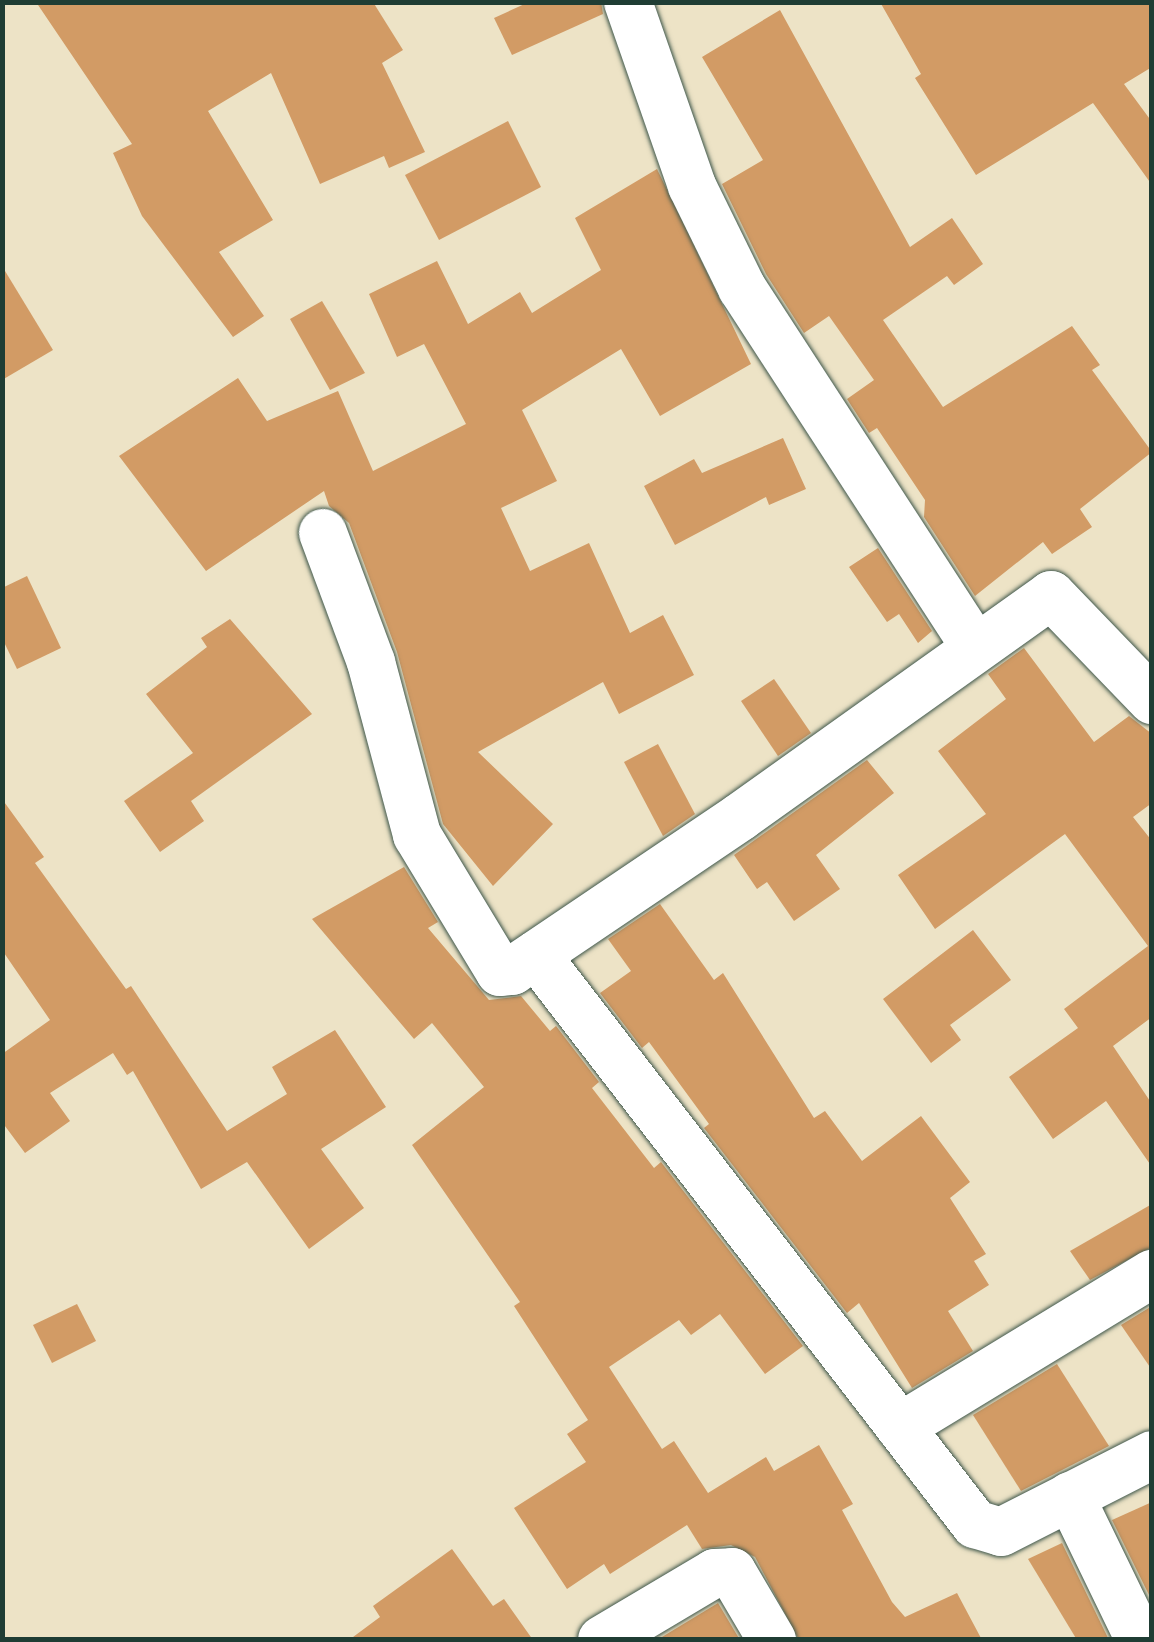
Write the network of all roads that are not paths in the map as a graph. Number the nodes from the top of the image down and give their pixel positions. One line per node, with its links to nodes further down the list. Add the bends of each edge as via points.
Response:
1 (628, 2): 3 (street, via 692,186 742,288)
2 (323, 533): 5 (street, via 371,662 417,835 500,972)
3 (976, 648): 4 (street, via 1055,594); 5 (street)
4 (1152, 700)
5 (536, 955): 7 (street)
6 (1152, 1274): 7 (street)
7 (900, 1427): 9 (street, via 975,1524 1001,1532)
8 (1152, 1455): 9 (street)
9 (1070, 1496): 12 (street)
10 (602, 1640): 11 (street, via 715,1573 732,1572)
11 (772, 1640)
12 (1140, 1640)

